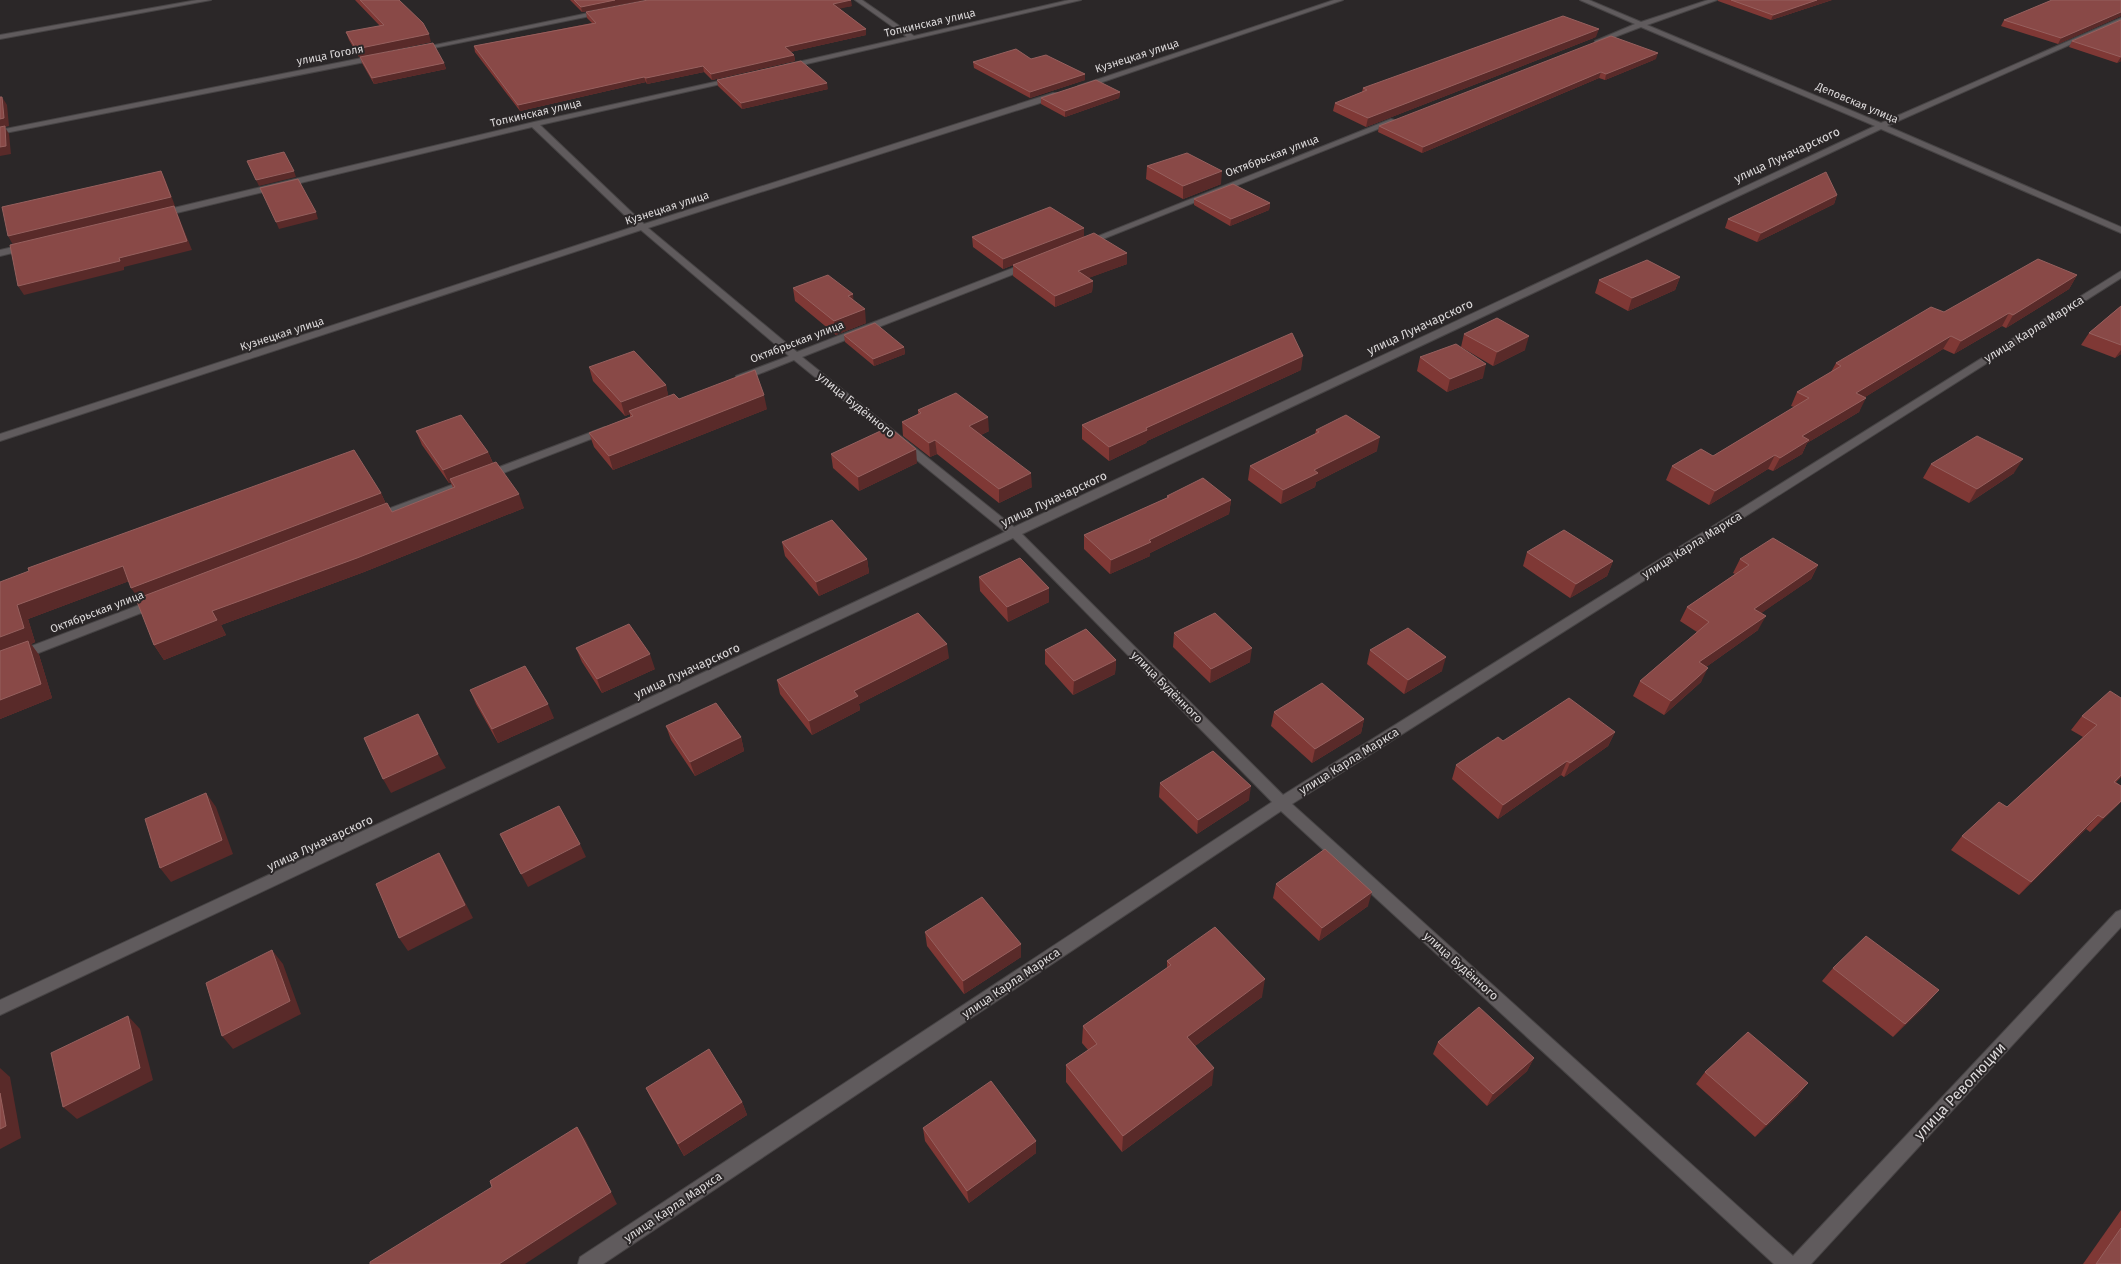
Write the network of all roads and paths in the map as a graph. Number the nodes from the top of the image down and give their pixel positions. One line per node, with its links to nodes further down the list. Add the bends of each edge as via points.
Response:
1 (208, 0): 10 (street)
2 (858, 0): 11 (street)
3 (1078, 0): 11 (street, Топкинская улица)
4 (1340, 0): 17 (street, Кузнецкая улица)
5 (1583, 0): 9 (street, Деповская улица)
6 (1714, 0): 9 (street)
7 (616, 10): 13 (street)
8 (2121, 20): 21 (street, улица Луначарского)
9 (1639, 25): 12 (street); 21 (street, Деповская улица)
10 (0, 37)
11 (913, 38): 15 (street, Топкинская улица)
12 (1584, 47)
13 (410, 50)
14 (381, 56): 22 (street, улица Гоголя)
15 (777, 69)
16 (738, 78): 20 (street, Топкинская улица)
17 (1075, 88)
18 (1066, 91): 24 (street, Кузнецкая улица)
19 (1407, 116): 27 (street, Октябрьская улица)
20 (534, 124): 23 (street, Топкинская улица); 24 (street, улица Будённого)
21 (1881, 126): 25 (street, Деповская улица); 36 (street, улица Луначарского)
22 (0, 132)
23 (155, 216)
24 (642, 227): 31 (street, улица Будённого); 34 (street, Кузнецкая улица)
25 (2121, 230)
26 (39, 244): 28 (street)
27 (1074, 247)
28 (0, 253)
29 (1036, 262): 31 (street, Октябрьская улица)
30 (2121, 274): 39 (street, улица Карла Маркса)
31 (795, 356): 32 (street, Октябрьская улица); 36 (street, улица Будённого)
32 (730, 381)
33 (610, 428): 35 (street)
34 (0, 438)
35 (370, 520)
36 (1014, 533): 39 (street, улица Будённого); 41 (street, улица Луначарского)
37 (166, 598): 38 (street, Октябрьская улица)
38 (0, 662)
39 (1282, 803): 42 (street, улица Карла Маркса); 43 (street, улица Будённого)
40 (2121, 917): 44 (street, улица Революции)
41 (0, 1008)
42 (587, 1264)
43 (1788, 1264)
44 (1798, 1264)

